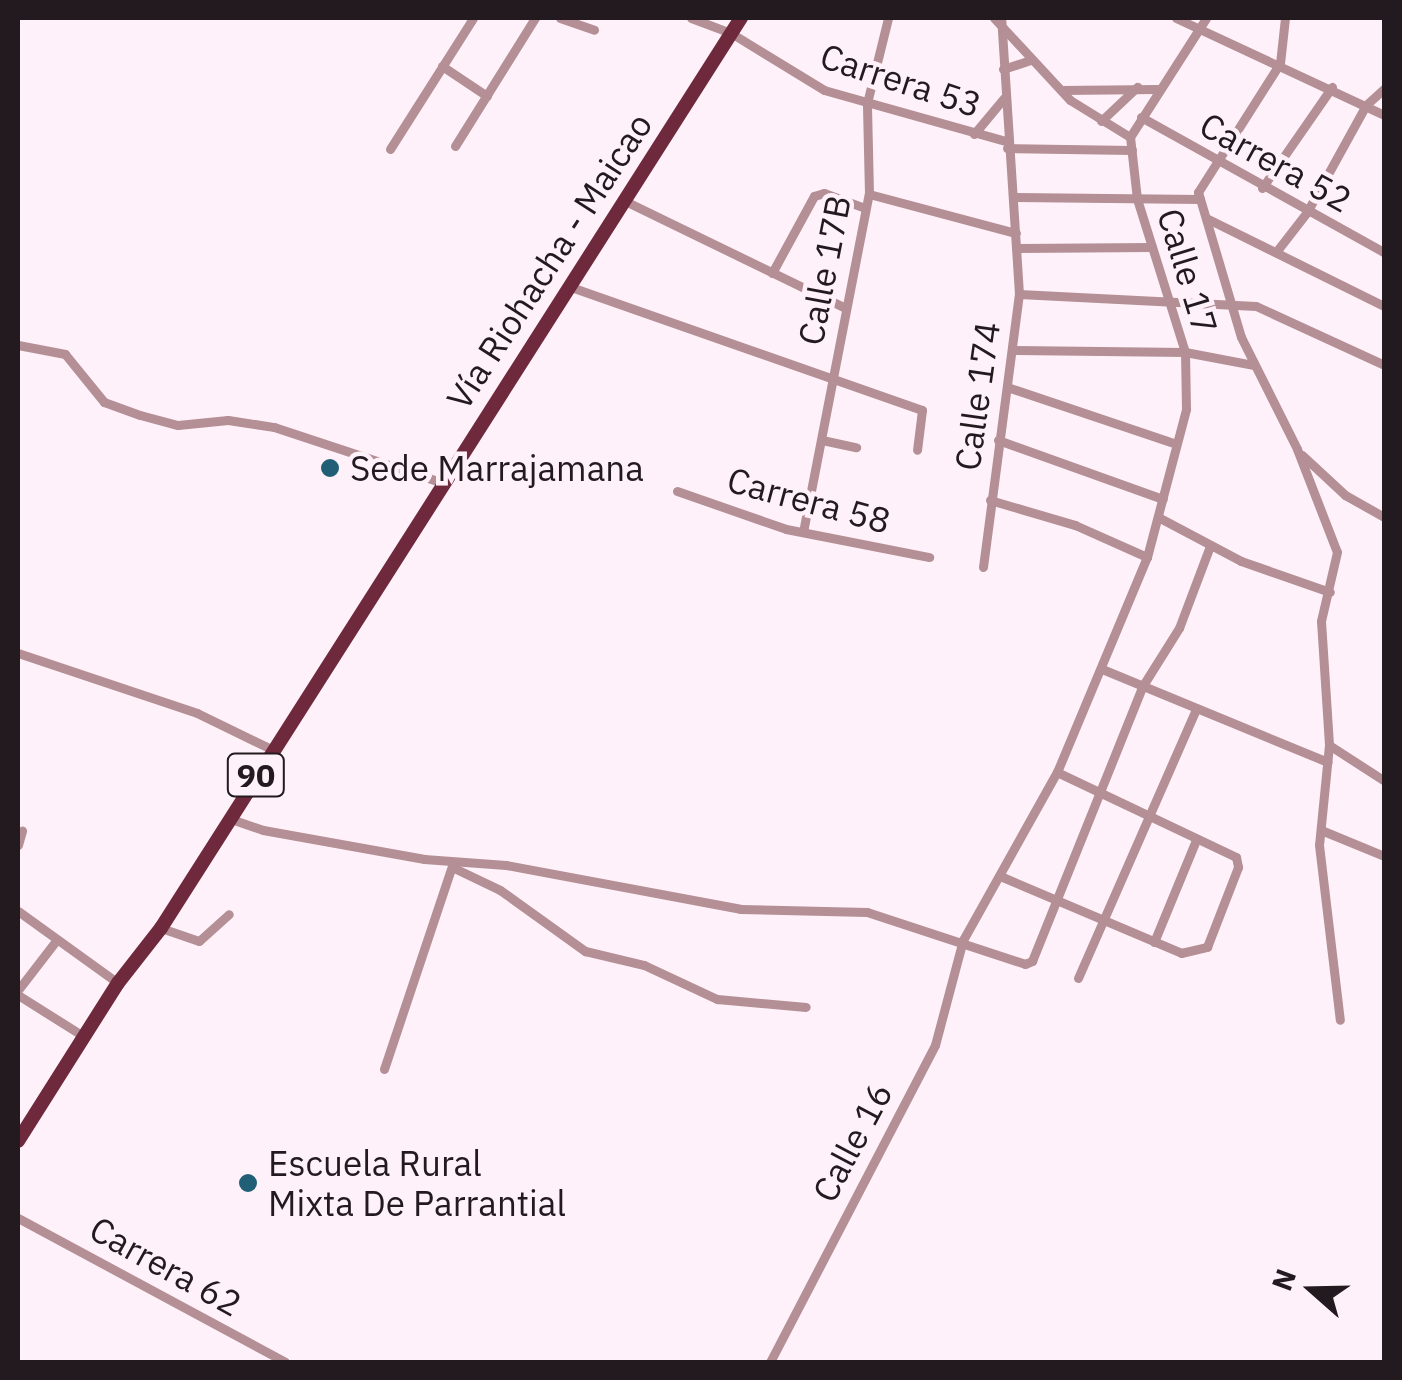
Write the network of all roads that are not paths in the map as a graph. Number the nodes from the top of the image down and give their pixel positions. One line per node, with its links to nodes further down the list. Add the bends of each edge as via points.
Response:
1 (473, 18): 15 (street)
2 (536, 18): 22 (street)
3 (560, 18): 11 (street)
4 (691, 18): 12 (street, Carrera 53)
5 (741, 18): 12 (highway, Vía Riohacha - Maicao / 90)
6 (888, 18): 24 (street, Calle 17B)
7 (1176, 18): 10 (street)
8 (1286, 18): 14 (street)
9 (998, 19): 13 (street); 16 (street, Calle 174)
10 (1204, 22): 14 (street); 19 (street)
11 (594, 30)
12 (731, 33): 24 (street, Carrera 53, via 824,90); 41 (highway, Vía Riohacha - Maicao / 90)
13 (1032, 60): 16 (street); 21 (street)
14 (1280, 63): 18 (street); 35 (street)
15 (442, 66): 22 (street); 33 (street)
16 (1003, 69): 23 (street, Calle 174)
17 (1137, 87): 19 (street); 21 (street); 28 (street)
18 (1332, 88): 25 (street); 36 (street)
19 (1157, 89): 27 (street)
20 (1384, 89): 25 (street)
21 (1061, 90): 28 (street)
22 (486, 96): 32 (street)
23 (1004, 98): 29 (street); 31 (street, Calle 174)
24 (868, 103): 29 (street, Carrera 53); 37 (street, Calle 17B)
25 (1366, 104): 26 (street); 43 (street)
26 (1384, 115)
27 (1141, 117): 30 (street); 35 (street, Carrera 52)
28 (1101, 121): 30 (street)
29 (974, 134): 31 (street, Carrera 53)
30 (1130, 138): 34 (street, Calle 17)
31 (1006, 145): 34 (street, Carrera 53); 39 (street, Calle 174)
32 (455, 146)
33 (390, 150)
34 (1132, 150): 40 (street, Calle 17)
35 (1217, 163): 36 (street, Carrera 52); 38 (street)
36 (1262, 188): 43 (street, Carrera 52)
37 (869, 194): 42 (street, Calle 17B); 45 (street)
38 (1200, 195): 40 (street); 44 (street)
39 (1013, 198): 40 (street); 45 (street, Calle 174)
40 (1138, 199): 46 (street, Calle 17)
41 (623, 200): 50 (street); 51 (highway, Vía Riohacha - Maicao / 90)
42 (866, 208): 50 (street, via 824,193 814,196); 56 (street, Calle 17B)
43 (1307, 212): 48 (street); 49 (street, Carrera 52)
44 (1206, 218): 48 (street); 54 (street)
45 (1016, 233): 47 (street, Calle 174)
46 (1152, 247): 47 (street); 53 (street, Calle 17)
47 (1017, 248): 52 (street, Calle 174)
48 (1276, 252): 55 (street)
49 (1384, 252)
50 (772, 273): 56 (street)
51 (568, 286): 62 (street); 70 (highway, Vía Riohacha - Maicao / 90)
52 (1019, 294): 53 (street); 58 (street, Calle 174)
53 (1173, 302): 54 (street); 59 (street, Calle 17)
54 (1231, 304): 60 (street, via 1256,306); 61 (street)
55 (1384, 306)
56 (846, 308): 62 (street, Calle 17B)
57 (18, 345): 70 (street, via 65,354 104,402 140,415 178,425 228,420 274,427)
58 (1013, 350): 59 (street); 63 (street, Calle 174)
59 (1184, 352): 61 (street); 66 (street, Calle 17, via 1186,409)
60 (1384, 362)
61 (1253, 364): 68 (street)
62 (830, 383): 64 (street, Calle 17B); 69 (street, via 922,410)
63 (1007, 387): 65 (street, Calle 174); 66 (street)
64 (822, 440): 67 (street); 76 (street, Calle 17B)
65 (998, 440): 72 (street); 73 (street, Calle 174)
66 (1176, 444): 72 (street, Calle 17)
67 (856, 447)
68 (1297, 449): 75 (street, via 1345,495); 81 (street, via 1336,552)
69 (918, 450)
70 (443, 483): 87 (highway, Vía Riohacha - Maicao / 90)
71 (676, 491): 76 (street, Carrera 58)
72 (1162, 498): 74 (street, Calle 17)
73 (990, 500): 78 (street, via 1075,524); 80 (street, Calle 174)
74 (1158, 516): 77 (street); 78 (street, Calle 17)
75 (1384, 518)
76 (803, 532): 79 (street, Carrera 58)
77 (1210, 546): 81 (street); 84 (street, via 1172,642)
78 (1147, 557): 83 (street, Calle 17)
79 (929, 558)
80 (983, 567)
81 (1330, 592): 86 (street, via 1321,621)
82 (18, 654): 87 (street, via 197,713)
83 (1102, 669): 84 (street); 89 (street, Calle 17)
84 (1142, 688): 85 (street); 91 (street)
85 (1196, 709): 88 (street); 93 (street)
86 (1329, 745): 88 (street); 90 (street)
87 (271, 749): 92 (highway, Vía Riohacha - Maicao / 90)
88 (1328, 762): 95 (street)
89 (1057, 772): 91 (street); 100 (street, Calle 16)
90 (1383, 780)
91 (1101, 794): 93 (street); 101 (street)
92 (231, 818): 99 (street); 105 (highway, Vía Riohacha - Maicao / 90)
93 (1150, 819): 96 (street); 104 (street)
94 (22, 830): 97 (street)
95 (1321, 830): 98 (street); 113 (street)
96 (1196, 840): 108 (street); 108 (street, via 1239,862 1207,947 1192,955)
97 (18, 845)
98 (1384, 856)
99 (453, 863): 106 (street, via 740,909 867,912); 112 (street, via 586,950 644,965 717,999); 115 (street)
100 (1000, 876): 101 (street); 106 (street, Calle 16)
101 (1057, 901): 104 (street); 106 (street, via 1032,962)
102 (18, 911): 107 (street)
103 (229, 914): 105 (street, via 200,941)
104 (1106, 921): 108 (street); 109 (street)
105 (161, 928): 110 (highway, Vía Riohacha - Maicao / 90)
106 (963, 940): 119 (street, Calle 16, via 935,1045)
107 (55, 942): 110 (street); 111 (street)
108 (1154, 942)
109 (1078, 978)
110 (118, 982): 114 (highway, Vía Riohacha - Maicao / 90)
111 (18, 992): 114 (street)
112 (806, 1007)
113 (1340, 1020)
114 (83, 1036): 116 (highway, Vía Riohacha - Maicao / 90)
115 (384, 1068)
116 (18, 1141)
117 (18, 1217): 118 (street, Carrera 62)
118 (285, 1362)
119 (770, 1362)

